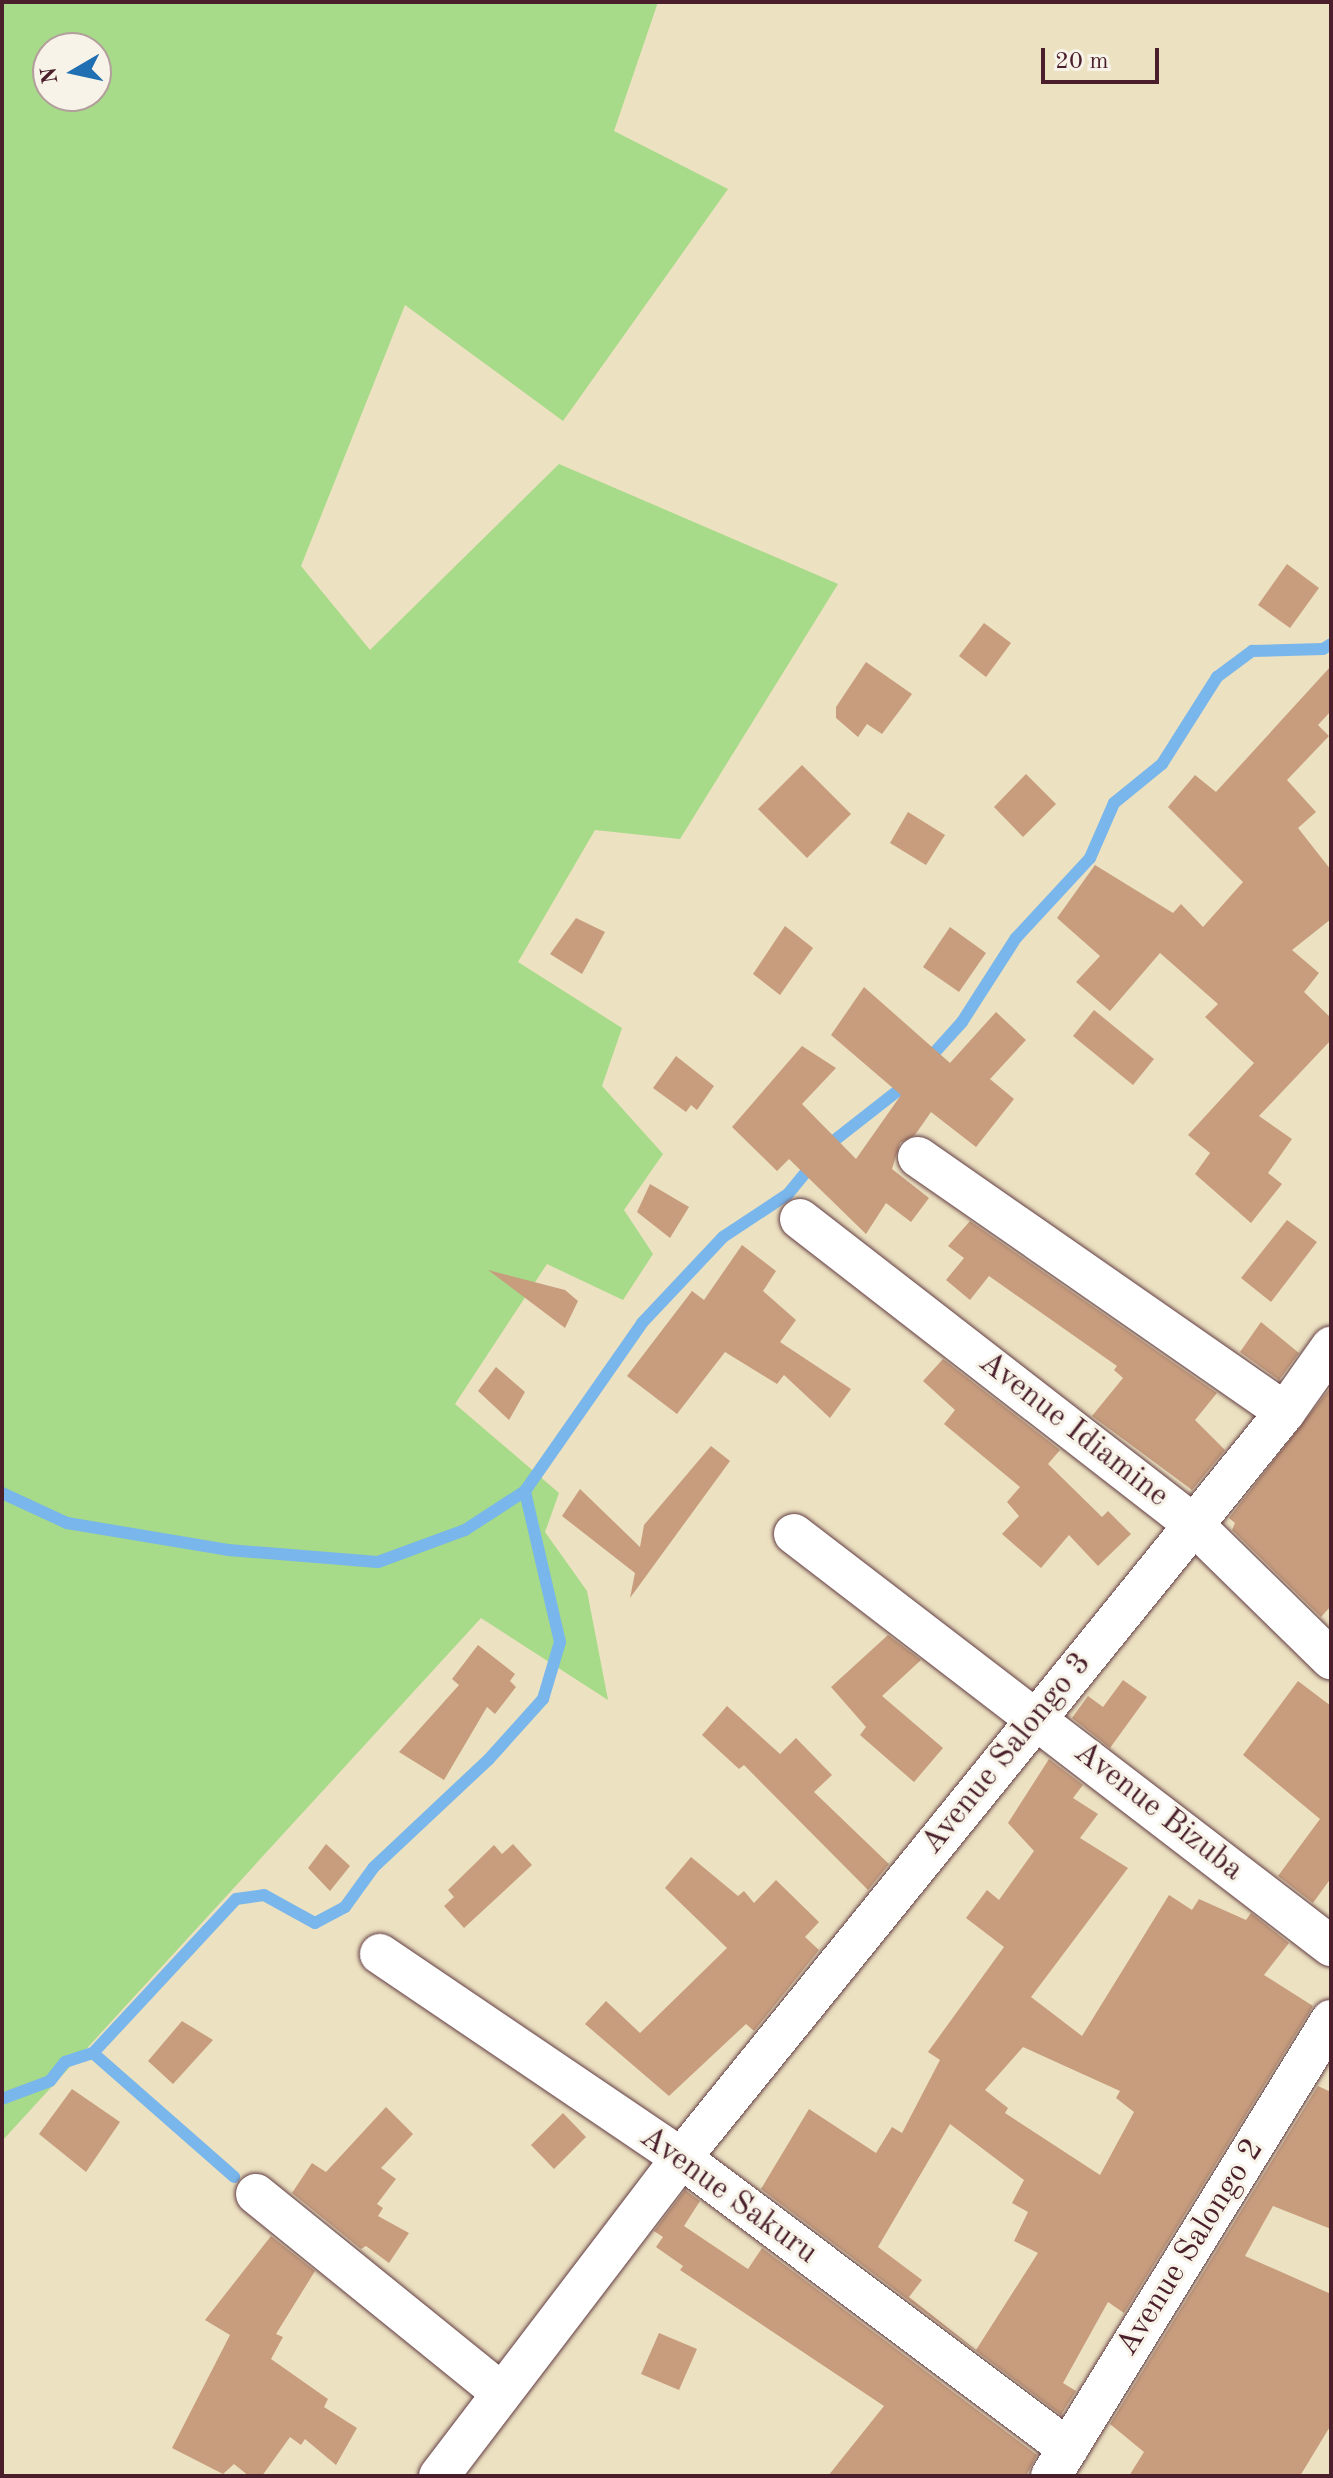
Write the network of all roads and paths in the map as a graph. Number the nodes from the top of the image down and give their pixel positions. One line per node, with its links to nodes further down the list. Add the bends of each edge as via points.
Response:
1 (918, 1157): 4 (street)
2 (800, 1219): 5 (street, Avenue Idiamine)
3 (1331, 1347): 4 (street, Avenue Salongo 3)
4 (1285, 1412): 5 (street, Avenue Salongo 3)
5 (1194, 1525): 7 (street, Avenue Idiamine); 8 (street, Avenue Salongo 3)
6 (794, 1534): 8 (street, Avenue Bizuba)
7 (1331, 1659)
8 (1035, 1717): 9 (street, Avenue Bizuba); 12 (street, Avenue Salongo 3, via 834,1975)
9 (1331, 1946)
10 (380, 1954): 12 (street, Avenue Sakuru)
11 (1331, 2020): 15 (street, Avenue Salongo 2)
12 (681, 2158): 14 (street, Avenue Salongo 3); 15 (street, Avenue Sakuru)
13 (256, 2194): 14 (street)
14 (502, 2393): 16 (street, Avenue Salongo 3)
15 (1059, 2462)
16 (439, 2476)

